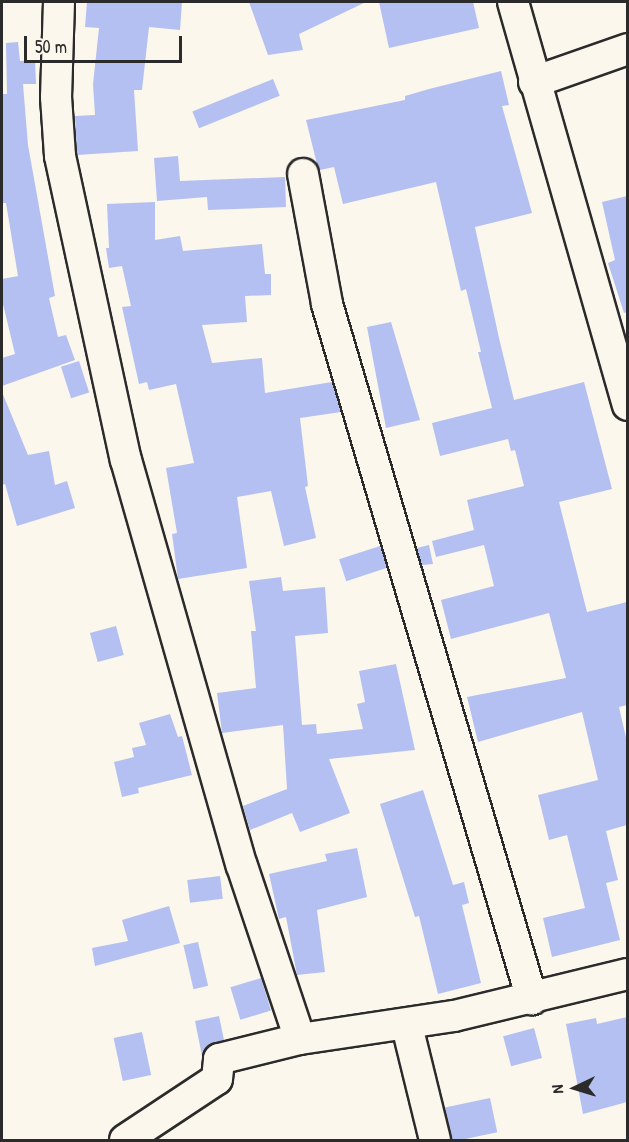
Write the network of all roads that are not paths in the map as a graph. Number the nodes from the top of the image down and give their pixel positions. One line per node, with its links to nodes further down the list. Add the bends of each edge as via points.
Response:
1 (59, 2): 10 (street, via 56,97 60,156 126,460 242,866)
2 (513, 2): 4 (street)
3 (627, 50): 4 (street)
4 (534, 82): 6 (street)
5 (303, 174): 8 (street, via 327,304)
6 (627, 405)
7 (627, 974): 8 (street)
8 (532, 999): 9 (street)
9 (406, 1026): 10 (street); 12 (street)
10 (300, 1039): 11 (street, via 219,1059 217,1079)
11 (125, 1140)
12 (435, 1140)

